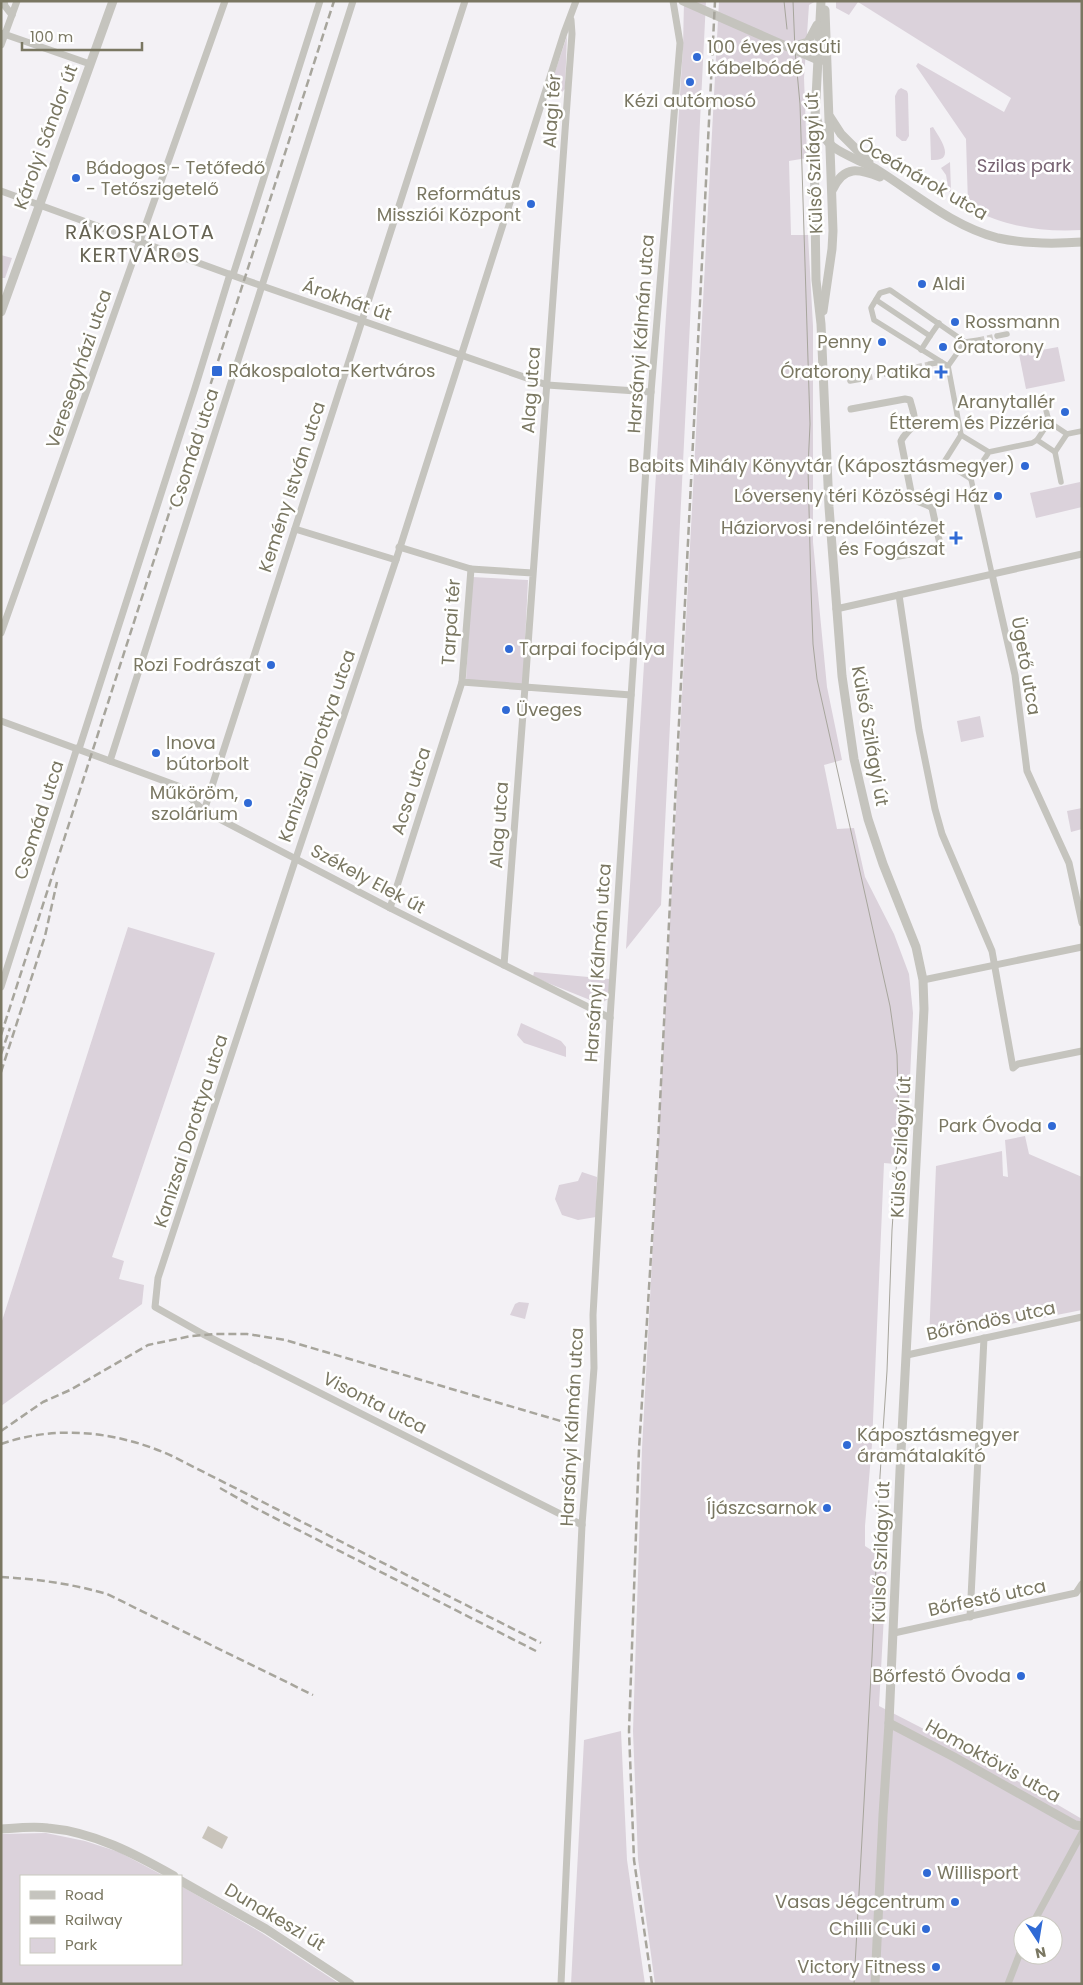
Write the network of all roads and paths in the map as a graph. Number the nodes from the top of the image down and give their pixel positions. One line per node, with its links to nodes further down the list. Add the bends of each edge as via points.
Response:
1 (4, 1): 13 (street)
2 (17, 1): 13 (street)
3 (113, 1): 19 (street, Károlyi Sándor út)
4 (226, 1): 33 (street, Veresegyházi utca)
5 (320, 1): 35 (street, Csomád utca)
6 (353, 1): 36 (street, Csomád utca)
7 (465, 1): 39 (street, Kemény István utca)
8 (576, 1): 14 (street, Alagi tér)
9 (673, 1): 55 (street, Harsányi Kálmán utca, via 680,43)
10 (684, 1): 17 (street)
11 (823, 1): 12 (street, Külső Szilágyi út); 21 (street, Külső Szilágyi út)
12 (821, 13): 17 (street, via 808,42); 18 (street, Külső Szilágyi út)
13 (12, 15): 15 (street)
14 (571, 17): 30 (street, Alagi tér); 32 (street, Alagi tér)
15 (3, 34): 16 (street); 19 (street)
16 (1, 45)
17 (792, 49): 18 (street); 20 (street, via 807,58)
18 (817, 58): 20 (street, Külső Szilágyi út); 21 (street)
19 (90, 64): 31 (street, Károlyi Sándor út)
20 (817, 73): 22 (street, Külső Szilágyi út)
21 (828, 79): 23 (street, Külső Szilágyi út)
22 (815, 111): 24 (street, via 820,129); 25 (street, Külső Szilágyi út)
23 (829, 115): 24 (street, Külső Szilágyi út); 26 (street, via 841,134)
24 (833, 148): 25 (street, via 820,152); 26 (street, Óceánárok utca); 29 (street, Külső Szilágyi út)
25 (814, 162): 41 (street, Külső Szilágyi út, via 816,280)
26 (876, 170): 27 (street, Óceánárok utca)
27 (894, 182): 29 (street, via 854,170 840,177); 34 (street, Óceánárok utca, via 965,226 986,234 1025,242)
28 (1, 191): 31 (street, Árokhát út)
29 (832, 191): 41 (street, Külső Szilágyi út, via 832,250)
30 (512, 196): 48 (street, Kanizsai Dorottya utca)
31 (39, 206): 33 (street, Árokhát út); 38 (street, Károlyi Sándor út)
32 (560, 208): 54 (street, Alag utca)
33 (140, 241): 35 (street, Árokhát út); 77 (street, Veresegyházi utca)
34 (1082, 242)
35 (231, 275): 36 (street, Árokhát út); 82 (street, Csomád utca)
36 (262, 286): 39 (street, Árokhát út); 83 (street, Csomád utca)
37 (876, 300): 40 (street, via 880,293 890,290); 43 (street); 47 (street, via 870,308 874,320)
38 (1, 312)
39 (361, 320): 48 (street, Árokhát út); 67 (street, Kemény István utca)
40 (938, 323): 43 (street); 46 (street)
41 (821, 324): 76 (street, Külső Szilágyi út)
42 (1007, 334): 44 (street)
43 (930, 336): 47 (street)
44 (997, 336)
45 (979, 340): 46 (street)
46 (965, 342): 51 (street)
47 (921, 350): 49 (street)
48 (460, 355): 54 (street, Árokhát út); 68 (street, Kanizsai Dorottya utca)
49 (941, 362): 50 (street); 51 (street)
50 (930, 364)
51 (948, 366): 61 (street)
52 (867, 378): 53 (street)
53 (850, 381)
54 (546, 385): 55 (street, Árokhát út); 73 (street, Alag utca)
55 (652, 392): 80 (street, Harsányi Kálmán utca)
56 (1043, 398): 58 (street)
57 (851, 409): 70 (street, via 905,398 910,400 915,422 901,441 912,497 932,508 940,544 936,549)
58 (1049, 422): 60 (street); 62 (street)
59 (1082, 431): 60 (street)
60 (1067, 434): 64 (street)
61 (961, 435): 63 (street); 65 (street, via 944,462)
62 (1037, 440): 63 (street); 64 (street)
63 (988, 452): 65 (street)
64 (1055, 452): 66 (street)
65 (971, 479): 74 (street)
66 (1061, 482)
67 (295, 529): 71 (street); 84 (street, Kemény István utca)
68 (399, 547): 71 (street, Kanizsai Dorottya utca); 72 (street)
69 (1082, 554): 74 (street)
70 (894, 558)
71 (396, 560): 85 (street, Kanizsai Dorottya utca)
72 (471, 569): 73 (street, Tarpai tér); 78 (street, Tarpai tér)
73 (533, 573): 79 (street)
74 (992, 574): 75 (street); 87 (street, Ügető utca, via 1015,675 1027,770 1069,863)
75 (899, 595): 76 (street); 90 (street, via 919,730 935,809)
76 (836, 609): 91 (street, Külső Szilágyi út, via 844,697 854,759 874,840 916,947)
77 (1, 633)
78 (462, 682): 79 (street, Tarpai tér); 86 (street, Acsa utca)
79 (525, 687): 80 (street, Tarpai tér); 89 (street, Alag utca)
80 (631, 695): 93 (street, Harsányi Kálmán utca)
81 (1, 722): 82 (street, Székely Elek út)
82 (78, 749): 83 (street, Székely Elek út); 92 (street, Csomád utca)
83 (110, 761): 84 (street, Székely Elek út, via 178,786)
84 (204, 811): 85 (street, Székely Elek út)
85 (296, 858): 86 (street, Székely Elek út); 95 (street, Kanizsai Dorottya utca, via 158,1278)
86 (390, 908): 89 (street, Székely Elek út)
87 (1082, 923)
88 (1082, 947): 90 (street)
89 (504, 965): 93 (street, Székely Elek út)
90 (995, 965): 91 (street); 94 (street, via 1013,1068 1018,1064)
91 (923, 980): 98 (street, Külső Szilágyi út)
92 (1, 987)
93 (610, 1018): 99 (street, Harsányi Kálmán utca, via 593,1315 594,1368)
94 (1082, 1051)
95 (155, 1307): 99 (street, Visonta utca)
96 (1082, 1317): 97 (street, Bőröndös utca)
97 (984, 1338): 98 (street, Bőröndös utca); 101 (street)
98 (907, 1355): 102 (street, Külső Szilágyi út)
99 (582, 1525): 112 (street, Harsányi Kálmán utca)
100 (1082, 1584): 101 (street, Bőrfestő utca, via 1076,1593)
101 (970, 1617): 102 (street, Bőrfestő utca)
102 (894, 1633): 103 (street, Külső Szilágyi út)
103 (889, 1724): 104 (street, Homoktövis utca); 113 (street, Külső Szilágyi út)
104 (1082, 1826)
105 (1, 1829): 107 (street, via 47,1827 85,1834 119,1847)
106 (1082, 1833): 109 (street)
107 (172, 1875)
108 (182, 1882): 111 (street, Dunakeszi út)
109 (1037, 1915)
110 (1015, 1965): 114 (street)
111 (350, 1984)
112 (561, 1984)
113 (874, 1984)
114 (1008, 1984)

